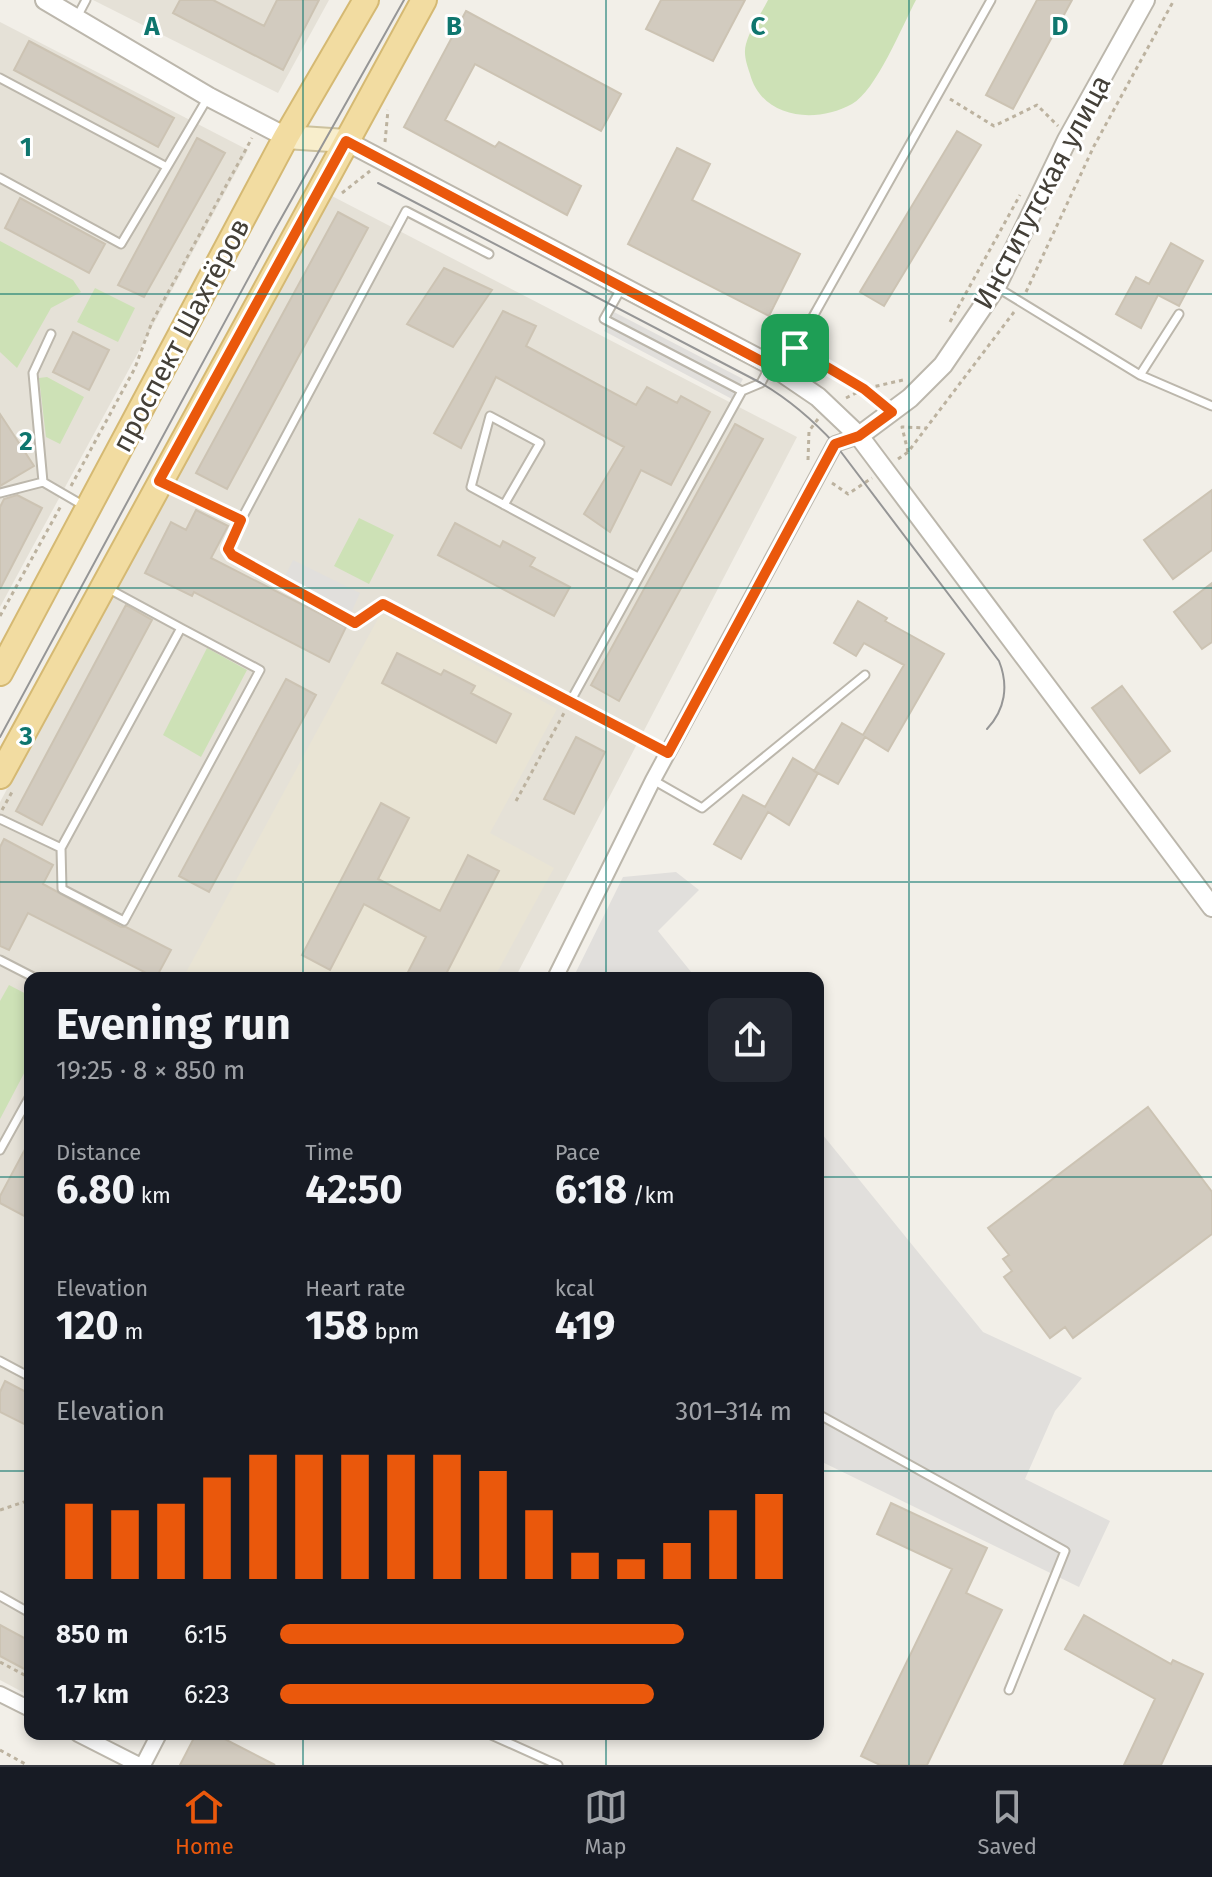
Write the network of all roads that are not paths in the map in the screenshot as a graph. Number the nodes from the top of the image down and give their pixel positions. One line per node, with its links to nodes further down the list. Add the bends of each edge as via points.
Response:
1 (45, 0): 7 (street)
2 (86, 0): 7 (lane)
3 (366, 0): 10 (main road, проспект Шахтёров)
4 (424, 0): 11 (main road, проспект Шахтёров)
5 (991, 0): 19 (lane, via 795,348)
6 (1145, 0): 16 (street, Институтская улица, via 1067,140)
7 (77, 17): 9 (street)
8 (0, 78): 12 (lane)
9 (209, 97): 10 (street); 12 (lane)
10 (286, 137): 11 (main road); 28 (main road, проспект Шахтёров)
11 (346, 141): 15 (street); 24 (main road, проспект Шахтёров)
12 (167, 167): 13 (lane, via 121,244)
13 (0, 178)
14 (489, 254): 29 (lane, via 406,211)
15 (623, 287): 19 (street); 21 (lane, via 604,319)
16 (996, 287): 20 (lane); 23 (street, Институтская улица, via 943,365 910,398 897,420)
17 (1179, 314): 20 (lane)
18 (51, 334): 25 (lane, via 33,373)
19 (776, 368): 21 (lane, via 761,383); 23 (street, via 818,397)
20 (1140, 375): 22 (lane)
21 (742, 391): 30 (lane)
22 (1212, 406)
23 (859, 436): 36 (street, Институтская улица, via 835,444); 41 (street)
24 (159, 481): 29 (lane); 31 (main road, проспект Шахтёров)
25 (43, 482): 26 (lane); 28 (lane)
26 (0, 493)
27 (504, 505): 27 (lane, via 471,487 490,416 540,443); 30 (lane)
28 (88, 508): 34 (main road, проспект Шахтёров)
29 (241, 520): 32 (lane, via 228,549 232,555)
30 (638, 577): 36 (lane, via 570,702)
31 (103, 585): 33 (lane); 37 (main road, проспект Шахтёров)
32 (355, 623)
33 (181, 628): 40 (lane); 40 (lane, via 260,670 124,921 62,889)
34 (0, 673)
35 (865, 675): 38 (lane, via 702,808)
36 (668, 753): 38 (street, Институтская улица)
37 (0, 776)
38 (653, 780): 43 (street, Институтская улица)
39 (0, 819): 40 (lane)
40 (61, 848)
41 (1212, 907)
42 (0, 961): 44 (lane)
43 (558, 972)
44 (24, 973)
45 (24, 1107): 46 (lane)
46 (0, 1150)
47 (0, 1361): 48 (lane)
48 (24, 1374)
49 (824, 1417): 52 (lane, via 1065,1551)
50 (0, 1596): 51 (lane)
51 (24, 1610)
52 (1009, 1690)
53 (0, 1694): 54 (street)
54 (24, 1706)
55 (90, 1740): 58 (street)
56 (156, 1740): 58 (street)
57 (502, 1740): 59 (lane)
58 (141, 1765)
59 (558, 1765)

